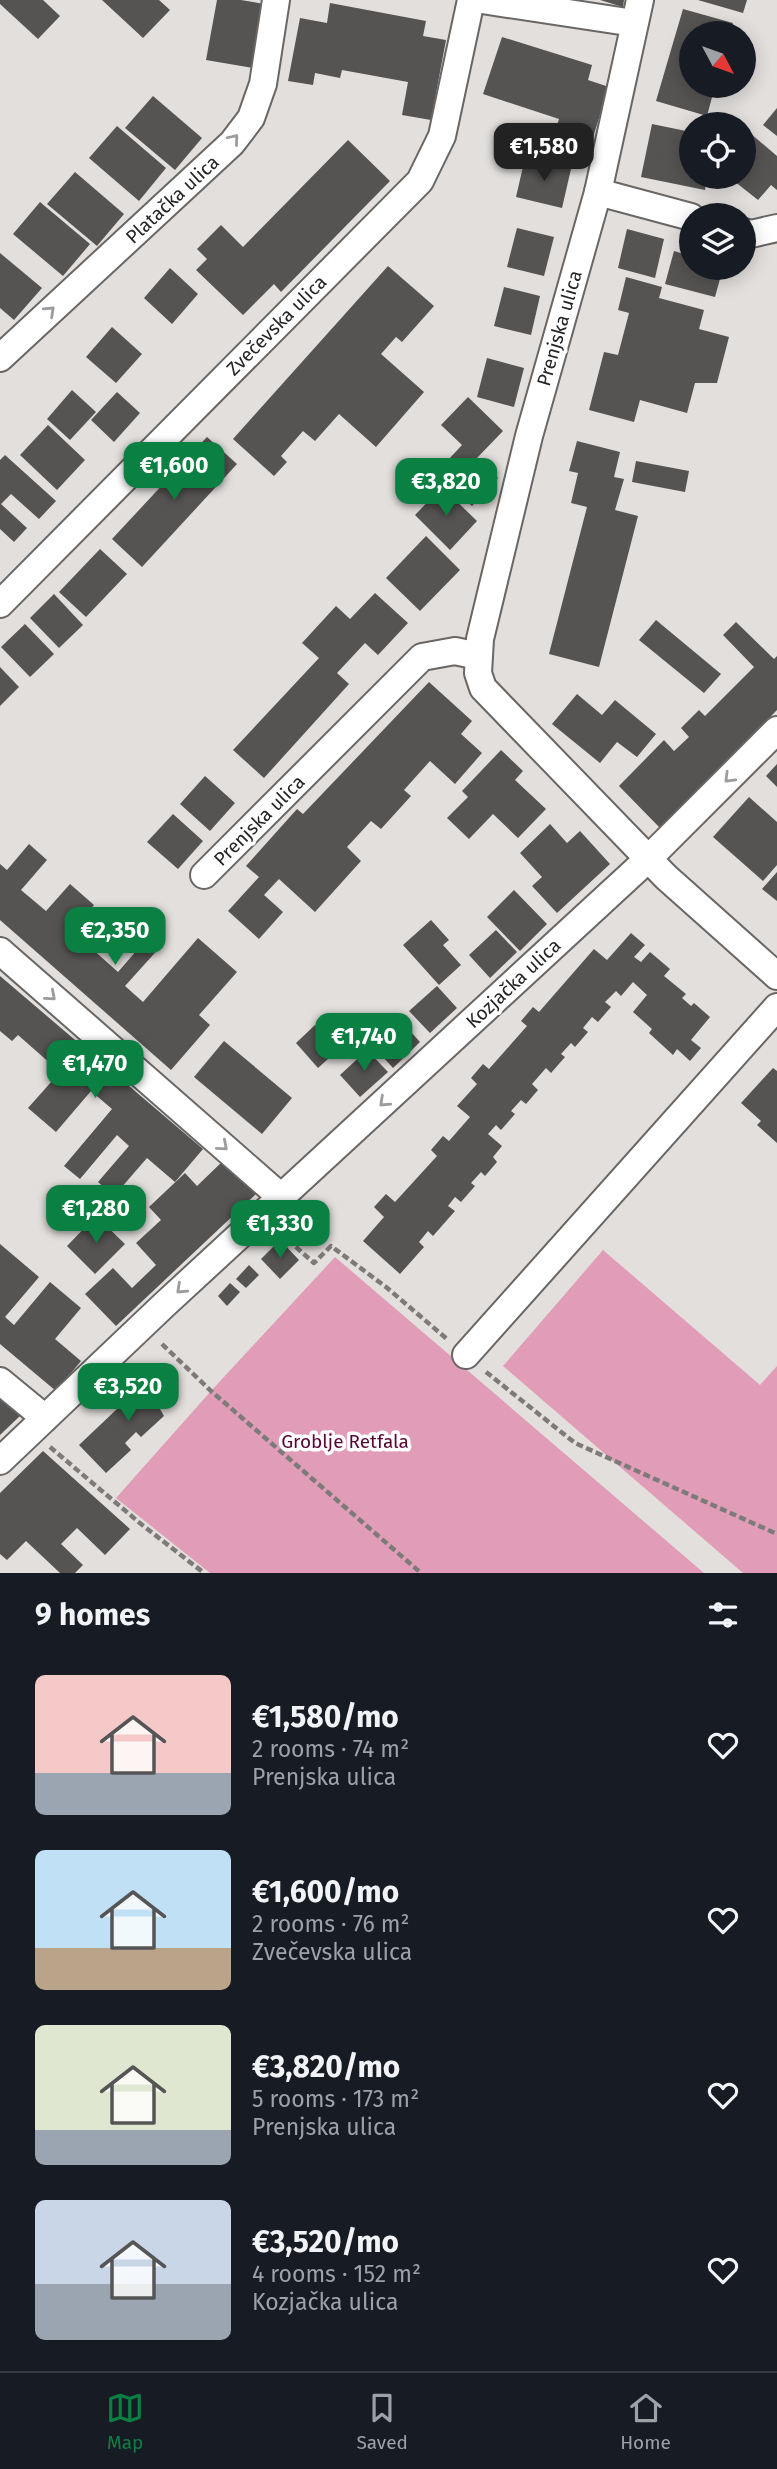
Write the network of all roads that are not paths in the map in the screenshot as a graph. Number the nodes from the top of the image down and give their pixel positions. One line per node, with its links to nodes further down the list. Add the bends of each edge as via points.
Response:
1 (276, 0): 9 (street, Platačka ulica, one-way to 1, via 232,143 251,118 263,84)
2 (471, 0): 10 (street, Zvečevska ulica, via 442,136 420,181)
3 (482, 0): 4 (street)
4 (637, 12): 5 (street, Prenjska ulica)
5 (598, 192): 6 (street); 11 (street, Prenjska ulica, via 528,436)
6 (679, 214)
7 (777, 228): 8 (street)
8 (756, 232)
9 (0, 358)
10 (0, 604)
11 (478, 656): 13 (street, Prenjska ulica, via 483,688); 14 (street, Prenjska ulica, via 455,651 422,657)
12 (777, 730): 13 (street, Kozjačka ulica, one-way to 13)
13 (648, 859): 16 (street, Prenjska ulica); 18 (street, Kozjačka ulica, one-way to 18)
14 (204, 875)
15 (0, 951): 18 (street, one-way to 18)
16 (777, 976)
17 (777, 1007): 19 (street)
18 (281, 1197): 21 (street, Kozjačka ulica, one-way to 21)
19 (466, 1355)
20 (0, 1381): 21 (street)
21 (46, 1431): 22 (street, Kozjačka ulica)
22 (0, 1461)

